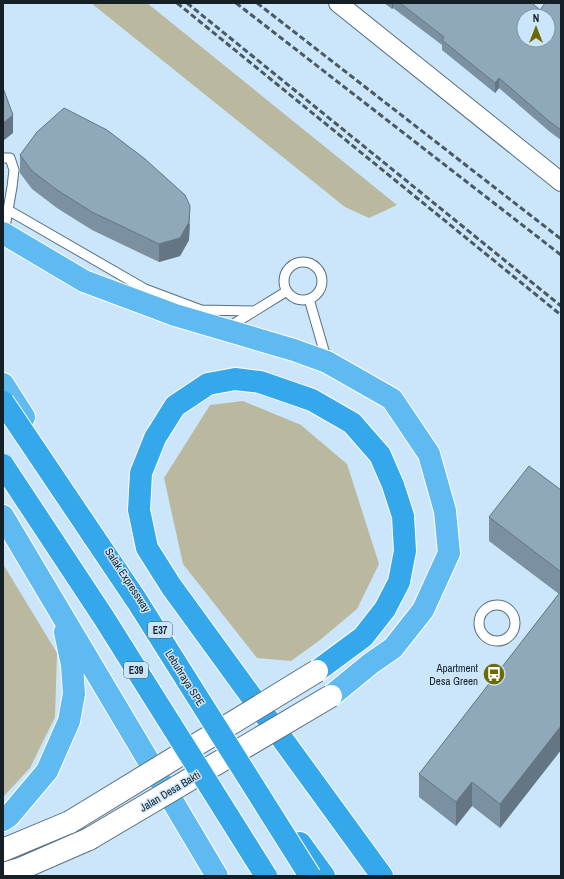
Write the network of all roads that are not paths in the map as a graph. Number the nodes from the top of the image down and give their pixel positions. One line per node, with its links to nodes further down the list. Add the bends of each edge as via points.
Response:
1 (338, 3): 3 (street)
2 (3, 158): 4 (lane, via 10,158 14,170)
3 (561, 182)
4 (8, 210): 5 (lane); 8 (lane, via 145,289 201,310)
5 (3, 233): 9 (highway, via 84,281 175,315)
6 (287, 291): 7 (lane, via 297,299); 7 (lane, via 284,279 289,268 300,262 312,264 321,273 322,285 315,296); 8 (lane)
7 (309, 299): 10 (lane)
8 (253, 312): 9 (lane)
9 (224, 330): 10 (highway)
10 (327, 362): 18 (highway, via 392,400 429,454 445,511 449,553 423,610 393,648)
11 (3, 384): 19 (highway, Salak Expressway / E37)
12 (3, 402): 25 (highway, Lebuhraya SPE, bridge, via 137,601)
13 (3, 466): 24 (highway, E39, bridge, via 104,618)
14 (3, 516): 15 (highway)
15 (60, 612): 20 (highway, via 72,665 74,694 69,721 48,771); 23 (highway)
16 (487, 638): 16 (lane, via 480,629 482,613 486,608 498,604 505,606 514,615 515,627 512,633 503,640)
17 (317, 671): 21 (street, bridge, via 70,822); 28 (highway, via 363,637 385,609 399,582 406,551 403,516 394,485 380,455 352,423 312,400 260,382 235,379 208,384 175,406 155,438 141,473 138,510 147,548 171,586)
18 (331, 696): 22 (street, Jalan Desa Bakti, bridge, via 89,839)
19 (263, 792): 26 (highway, Salak Expressway / E37); 27 (highway)
20 (3, 820)
21 (3, 850)
22 (3, 874)
23 (217, 876)
24 (266, 876)
25 (310, 876)
26 (318, 876)
27 (324, 876)
28 (382, 876)

